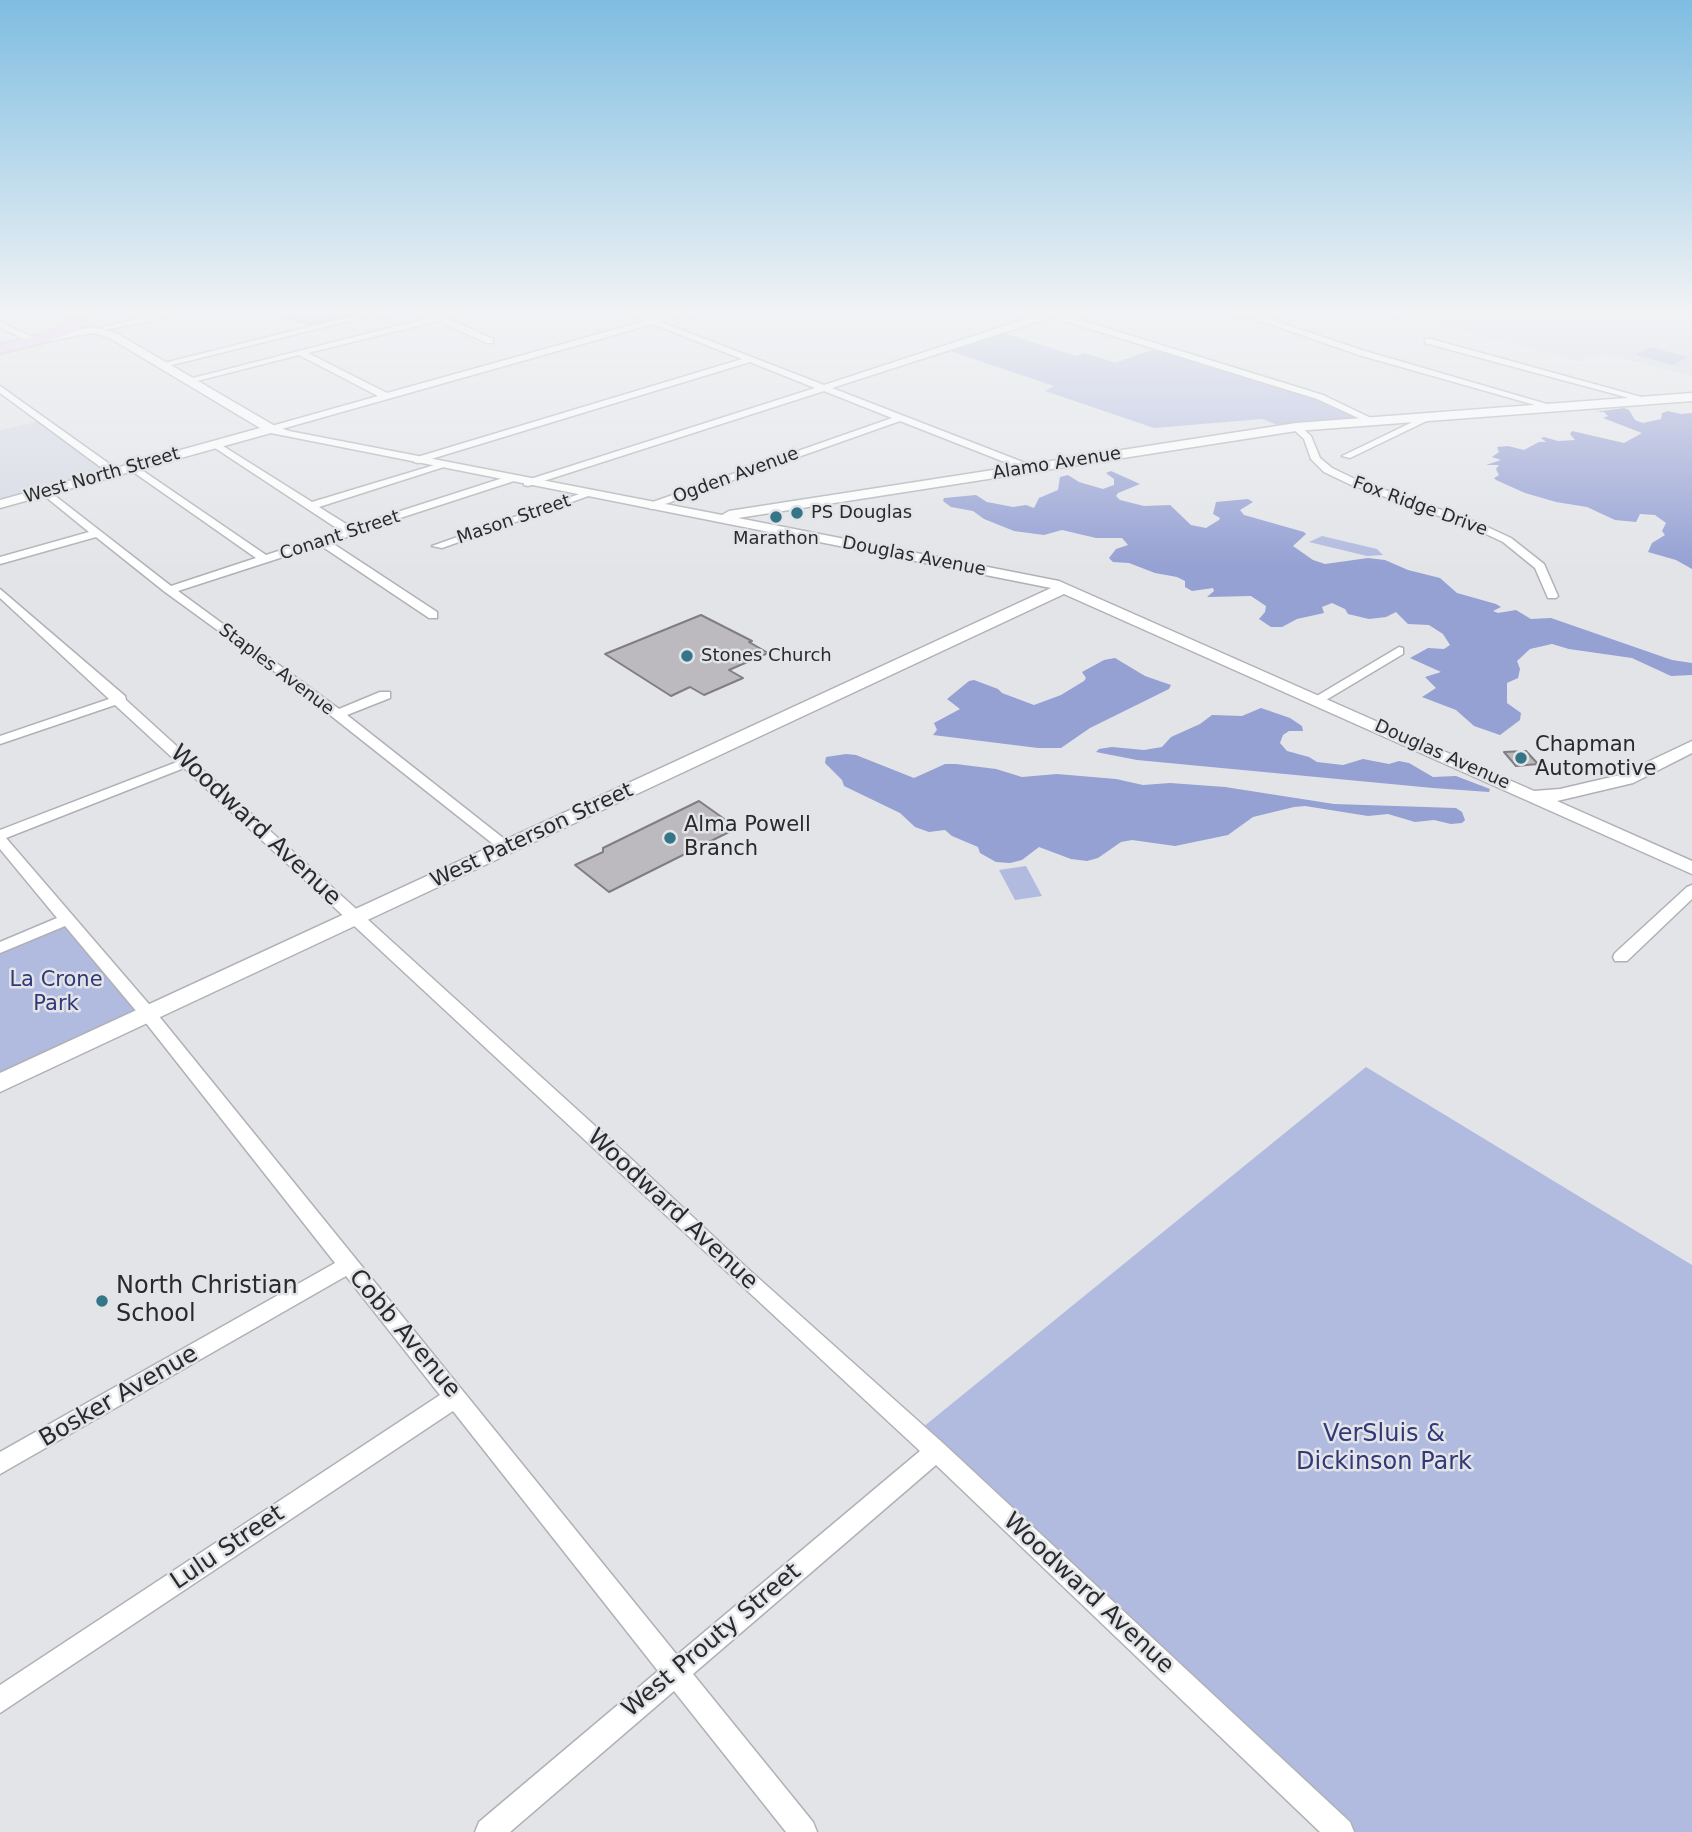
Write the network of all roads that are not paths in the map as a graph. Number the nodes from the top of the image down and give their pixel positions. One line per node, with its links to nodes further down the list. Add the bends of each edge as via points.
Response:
1 (10, 396): 24 (street)
2 (217, 396): 17 (street, Douglas Avenue)
3 (627, 396): 20 (street)
4 (795, 396): 26 (street)
5 (843, 396): 14 (street)
6 (1319, 396): 15 (street)
7 (1516, 396): 12 (street)
8 (1634, 396): 11 (street)
9 (387, 397): 17 (street, West North Street)
10 (1692, 397): 11 (street, Alamo Avenue)
11 (1647, 400): 12 (street, Alamo Avenue)
12 (1552, 407): 13 (street, Alamo Avenue)
13 (1432, 416): 15 (street, Alamo Avenue); 19 (street)
14 (900, 418): 23 (street); 31 (street, Ogden Avenue)
15 (1370, 420): 16 (street, Alamo Avenue)
16 (1296, 427): 23 (street, Alamo Avenue); 44 (street, Fox Ridge Drive, via 1328,470 1507,540 1540,566)
17 (271, 429): 18 (street, West North Street); 20 (street, Douglas Avenue)
18 (215, 444): 22 (street, West North Street); 30 (street)
19 (1347, 456)
20 (418, 460): 21 (street, Douglas Avenue)
21 (445, 465): 25 (street, Douglas Avenue); 30 (street)
22 (133, 467): 24 (street, West North Street); 39 (street)
23 (1029, 468): 32 (street, Alamo Avenue)
24 (114, 472): 27 (street, West North Street)
25 (510, 480): 26 (street, Douglas Avenue); 36 (street, Conant Street)
26 (528, 483): 28 (street, Douglas Avenue)
27 (45, 491): 29 (street, West North Street); 35 (street, Staples Avenue)
28 (589, 494): 31 (street, Douglas Avenue); 38 (street, Mason Street)
29 (0, 504)
30 (311, 506): 36 (street)
31 (651, 506): 33 (street, Douglas Avenue)
32 (755, 512): 33 (street, Alamo Avenue); 34 (street)
33 (716, 519): 34 (street, Douglas Avenue)
34 (734, 522): 41 (street, Douglas Avenue)
35 (97, 533): 40 (street); 42 (street, Staples Avenue)
36 (352, 533): 37 (street, Conant Street)
37 (323, 542): 39 (street, Conant Street); 45 (street)
38 (438, 546)
39 (266, 560): 42 (street, Conant Street)
40 (0, 561)
41 (1064, 588): 49 (street, Douglas Avenue); 56 (street, West Paterson Street)
42 (169, 590): 50 (street, Staples Avenue)
43 (0, 592): 48 (street, Woodward Avenue)
44 (1552, 596)
45 (433, 615)
46 (1399, 651): 49 (street)
47 (385, 695): 50 (street)
48 (120, 699): 51 (street); 53 (street, Woodward Avenue)
49 (1317, 700): 54 (street, Douglas Avenue)
50 (336, 715): 56 (street, Staples Avenue)
51 (0, 740)
52 (1692, 747): 54 (street, via 1626,779 1560,795)
53 (186, 763): 55 (street); 60 (street, Woodward Avenue)
54 (1534, 796): 57 (street, Douglas Avenue)
55 (0, 837): 59 (street, Cobb Avenue)
56 (507, 848): 60 (street, West Paterson Street)
57 (1692, 868)
58 (1692, 890): 62 (street)
59 (68, 919): 61 (street); 63 (street, Cobb Avenue)
60 (355, 919): 63 (street, West Paterson Street); 67 (street, Woodward Avenue)
61 (0, 948)
62 (1621, 957)
63 (148, 1014): 64 (street, West Paterson Street); 65 (street, Cobb Avenue)
64 (0, 1083)
65 (347, 1266): 66 (street, Cobb Avenue); 68 (street, Bosker Avenue)
66 (456, 1397): 69 (street, Cobb Avenue); 70 (street, Lulu Street)
67 (936, 1451): 69 (street, West Prouty Street); 73 (street, Woodward Avenue)
68 (0, 1464)
69 (675, 1672): 71 (street, West Prouty Street); 72 (street, Cobb Avenue)
70 (0, 1700)
71 (489, 1832)
72 (803, 1832)
73 (1340, 1832)

